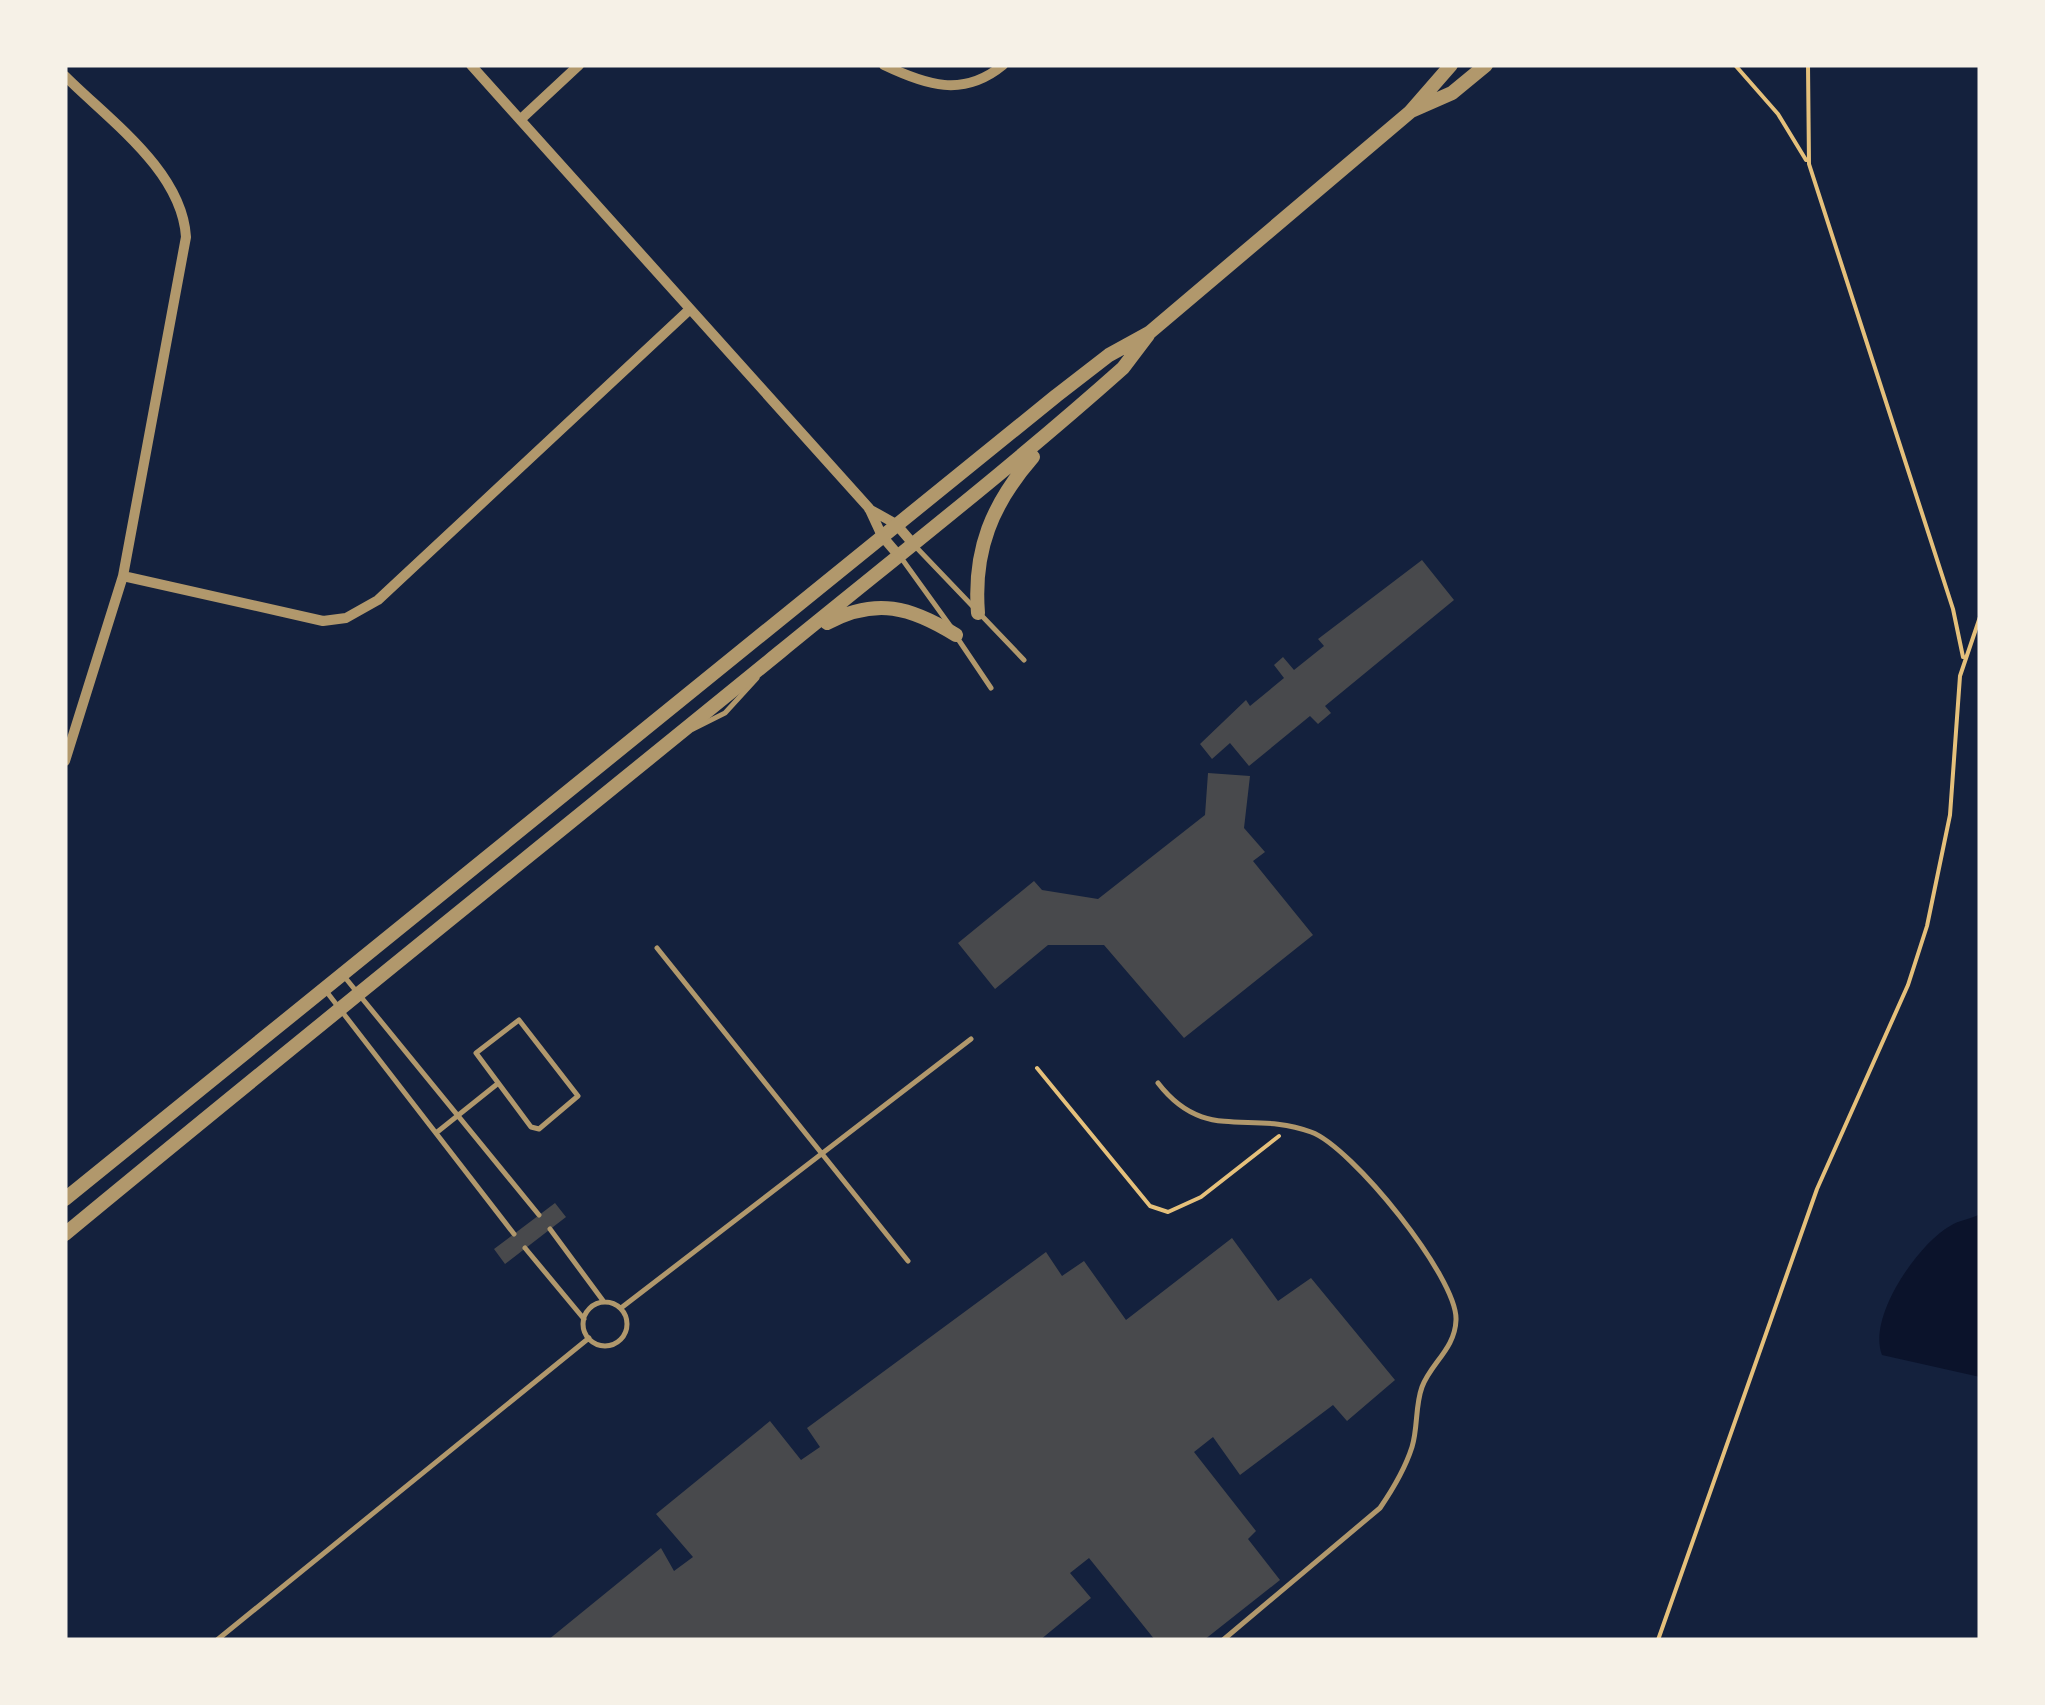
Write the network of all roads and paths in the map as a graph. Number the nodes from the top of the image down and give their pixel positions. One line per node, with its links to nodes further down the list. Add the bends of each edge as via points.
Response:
1 (472, 65): 11 (street)
2 (579, 65): 11 (street)
3 (884, 65): 4 (street, via 938,87 970,84)
4 (1003, 65)
5 (1450, 65): 10 (street)
6 (1486, 65): 10 (street, via 1452,92)
7 (1735, 65): 12 (path, via 1778,114)
8 (1808, 65): 12 (path)
9 (65, 76): 21 (street, via 146,157 185,214 182,262)
10 (1410, 112): 14 (street)
11 (520, 119): 13 (street)
12 (1808, 164): 26 (path)
13 (688, 311): 16 (street); 21 (street, via 364,610 323,621)
14 (1149, 334): 15 (street, via 1131,360); 17 (street, via 1109,355)
15 (1066, 418): 19 (street); 22 (street, via 1015,478 986,527 977,564)
16 (868, 508): 17 (street); 18 (street)
17 (896, 524): 18 (street); 19 (street)
18 (882, 536): 20 (street); 31 (street)
19 (915, 546): 20 (street); 22 (lane)
20 (900, 557): 24 (lane); 25 (street)
21 (123, 576): 29 (street)
22 (978, 613): 27 (lane)
23 (1980, 617): 26 (path)
24 (956, 636): 25 (street, via 924,616 882,606 852,610); 28 (lane)
25 (787, 646): 33 (street)
26 (1964, 657): 56 (path, via 1950,815 1928,926 1817,1189)
27 (1024, 660)
28 (991, 688)
29 (65, 761)
30 (656, 948): 42 (lane)
31 (341, 972): 32 (street); 33 (lane)
32 (322, 986): 34 (lane); 43 (street)
33 (357, 991): 34 (street); 39 (lane)
34 (338, 1007): 41 (lane); 46 (street)
35 (971, 1038): 42 (lane)
36 (1037, 1068): 40 (path, via 1150,1206 1168,1212 1202,1197)
37 (1158, 1083): 40 (lane, via 1191,1116)
38 (497, 1084): 38 (lane, via 477,1051 519,1020 578,1096 536,1129); 39 (lane)
39 (458, 1115): 41 (lane); 44 (lane)
40 (1291, 1127): 55 (lane, via 1328,1141 1366,1180 1437,1268 1451,1292 1456,1322 1447,1351 1421,1390 1412,1446 1380,1508)
41 (436, 1133): 47 (lane)
42 (821, 1154): 49 (lane); 51 (lane)
43 (65, 1199)
44 (539, 1214)
45 (550, 1229): 50 (lane)
46 (65, 1234)
47 (514, 1234)
48 (526, 1248): 52 (lane)
49 (908, 1262)
50 (604, 1302): 51 (lane); 52 (lane)
51 (621, 1308): 53 (lane, via 627,1327 621,1339 608,1346)
52 (584, 1318): 53 (lane)
53 (589, 1338): 54 (lane)
54 (217, 1640)
55 (1223, 1640)
56 (1658, 1640)

